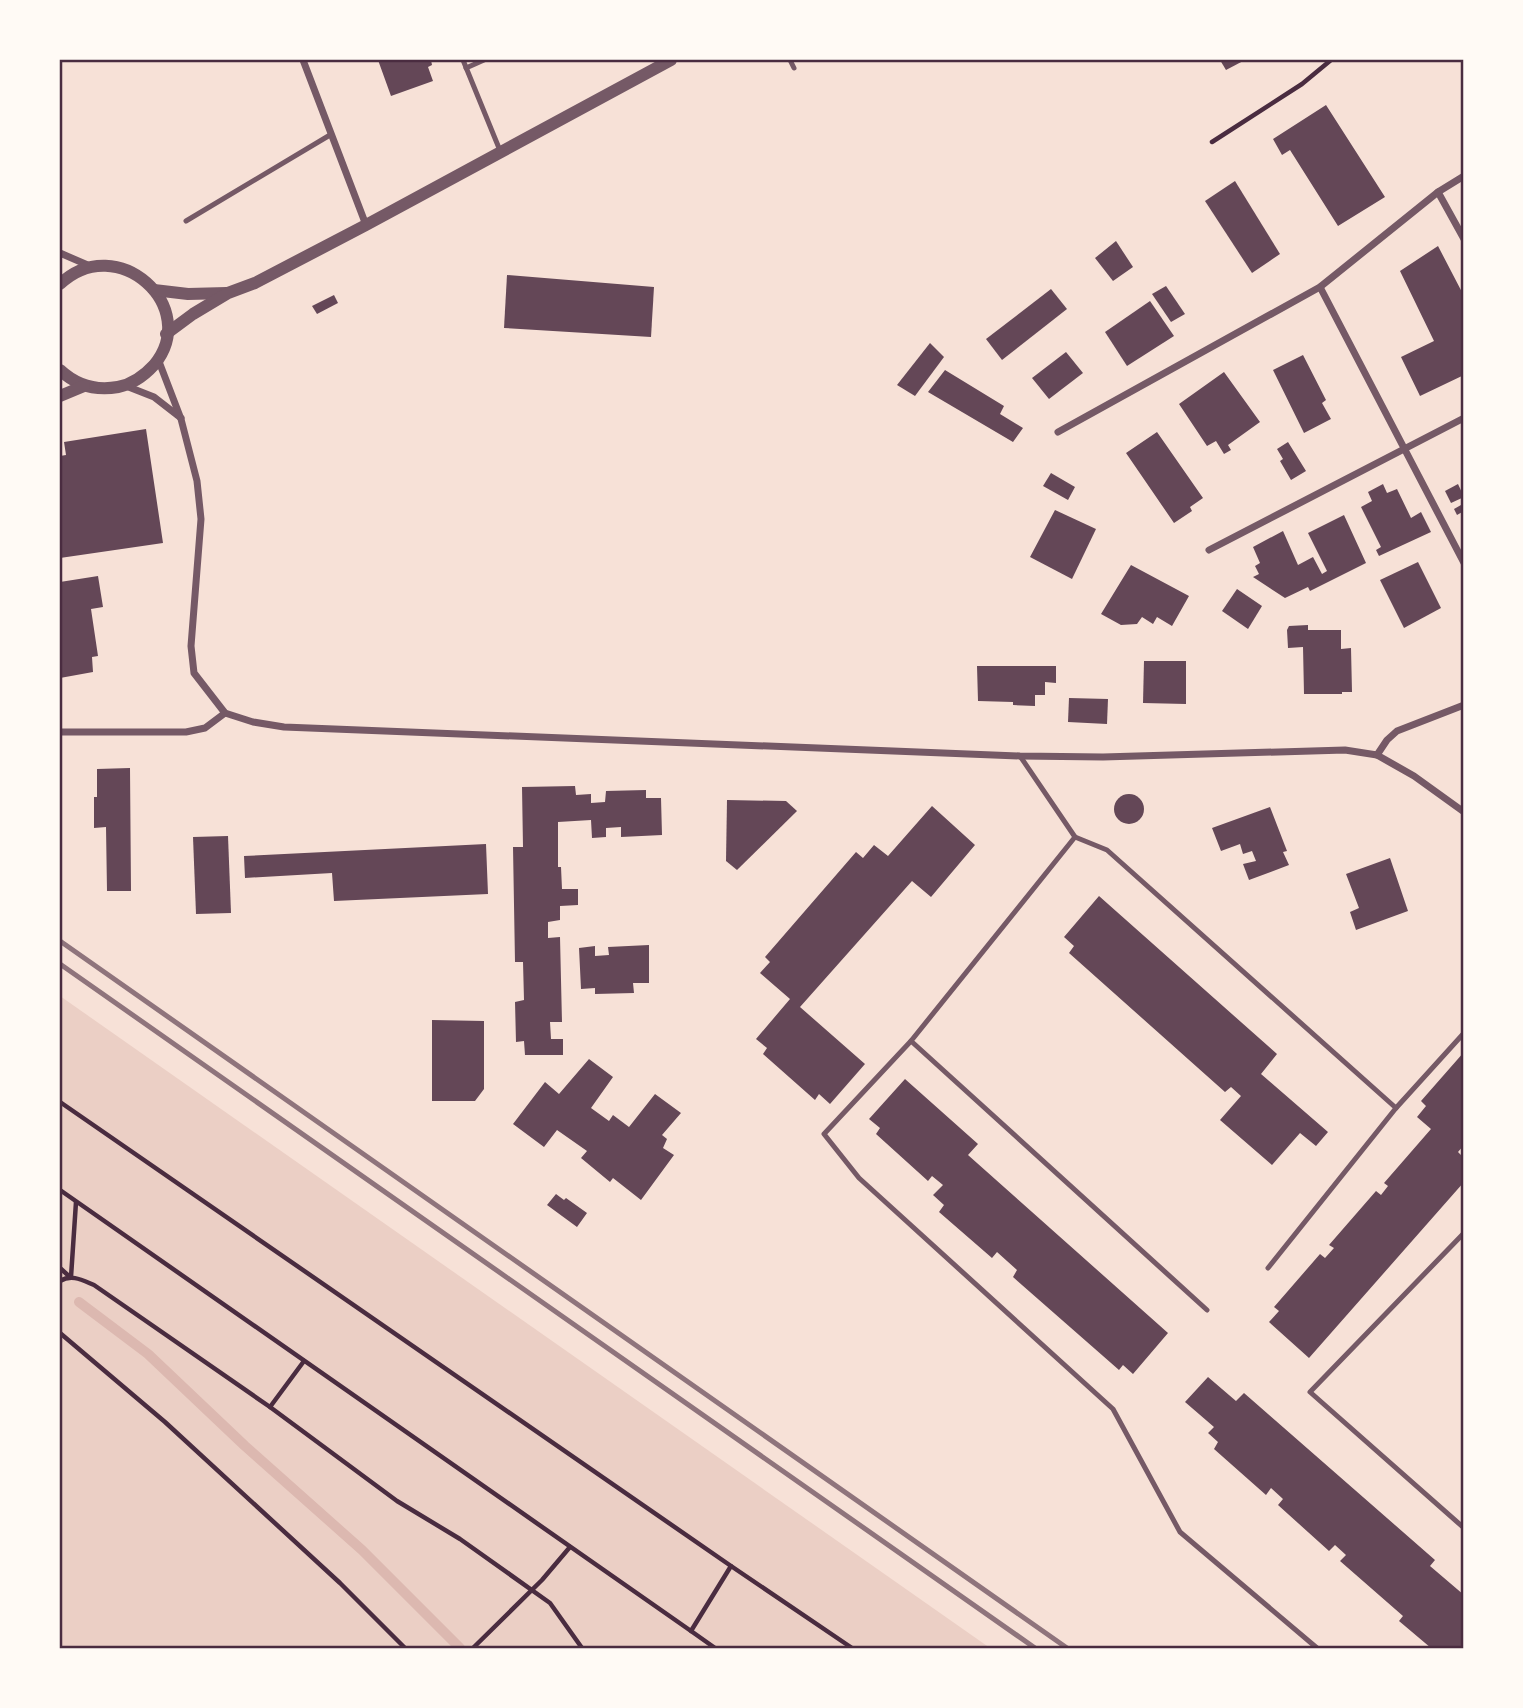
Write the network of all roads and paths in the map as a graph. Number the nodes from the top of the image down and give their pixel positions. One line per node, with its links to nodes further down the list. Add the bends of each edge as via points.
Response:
1 (303, 60): 9 (street)
2 (463, 60): 7 (lane)
3 (484, 60): 7 (lane)
4 (671, 60): 11 (street)
5 (790, 60): 8 (lane)
6 (1331, 60): 10 (path)
7 (466, 68): 11 (lane)
8 (794, 68)
9 (330, 135): 14 (lane); 15 (street)
10 (1212, 142)
11 (501, 153): 15 (street)
12 (1464, 176): 13 (street)
13 (1438, 192): 16 (street); 20 (street)
14 (186, 221)
15 (366, 225): 22 (street)
16 (1464, 239)
17 (60, 253): 18 (street)
18 (91, 266): 19 (street); 21 (street, via 126,268)
19 (60, 284)
20 (1320, 287): 31 (street); 32 (street)
21 (154, 290): 22 (street); 23 (street, via 164,311)
22 (228, 293): 23 (street)
23 (166, 334): 24 (street)
24 (158, 359): 27 (street, via 145,375); 30 (street)
25 (60, 370): 26 (street)
26 (84, 386): 27 (street, via 106,390); 28 (street)
27 (126, 386): 30 (street, via 154,397)
28 (60, 396)
29 (1464, 418): 32 (street)
30 (181, 419): 36 (street, via 197,481 201,519 191,646 194,673)
31 (1058, 432)
32 (1405, 448): 33 (street); 34 (street)
33 (1209, 550)
34 (1464, 563)
35 (1464, 705): 38 (street, via 1397,732)
36 (225, 713): 37 (street, via 205,729 186,732); 39 (street, via 284,727)
37 (60, 732)
38 (1377, 755): 39 (street, via 1345,750); 40 (street)
39 (1020, 756): 41 (lane)
40 (1464, 812)
41 (1075, 837): 43 (lane); 45 (lane, via 1107,850)
42 (1464, 1033): 45 (lane)
43 (911, 1041): 53 (lane); 68 (lane, via 824,1135 859,1178 1113,1409 1180,1532)
44 (60, 1102): 59 (path)
45 (1396, 1108): 50 (lane)
46 (60, 1190): 47 (path)
47 (76, 1201): 51 (path); 55 (path)
48 (1464, 1233): 57 (lane, via 1310,1392)
49 (60, 1268): 51 (path)
50 (1268, 1268)
51 (71, 1278): 52 (path); 56 (path, via 94,1285)
52 (60, 1281)
53 (1207, 1310)
54 (60, 1334): 63 (path, via 196,1450)
55 (304, 1361): 56 (path); 58 (path)
56 (270, 1407): 60 (path, via 397,1501)
57 (1464, 1528)
58 (570, 1547): 60 (path); 61 (path)
59 (731, 1566): 61 (path); 67 (path)
60 (531, 1590): 64 (path); 65 (path, via 550,1604)
61 (691, 1631): 62 (path)
62 (706, 1646): 66 (path)
63 (405, 1648)
64 (473, 1648)
65 (582, 1648)
66 (715, 1648)
67 (852, 1648)
68 (1317, 1648)

